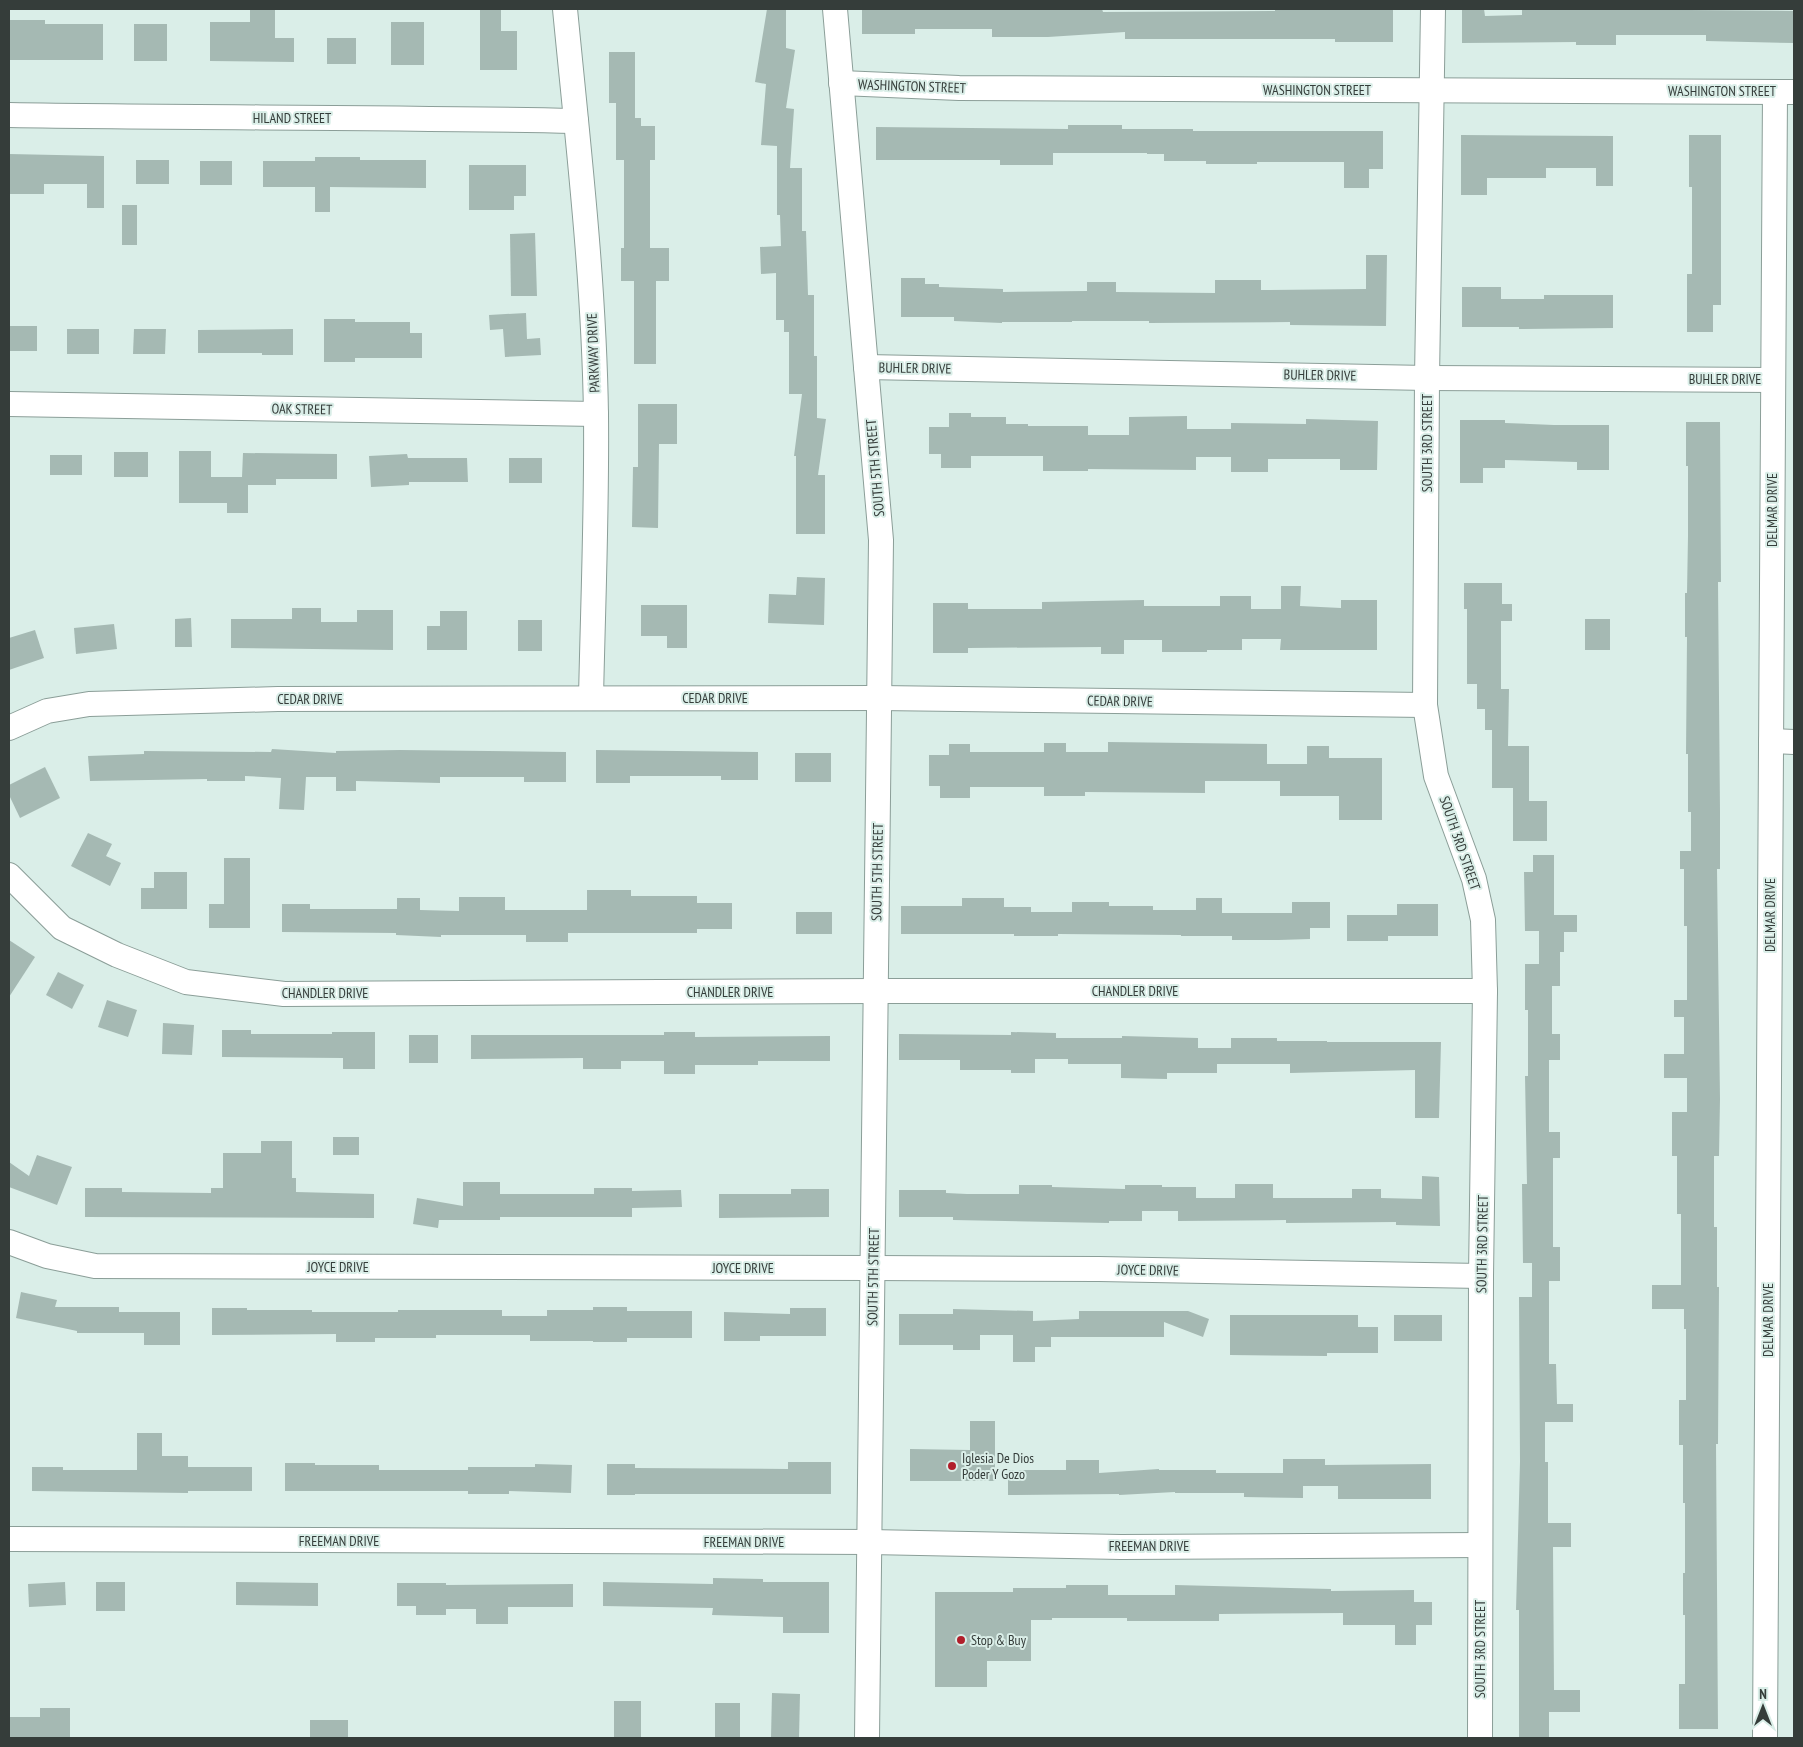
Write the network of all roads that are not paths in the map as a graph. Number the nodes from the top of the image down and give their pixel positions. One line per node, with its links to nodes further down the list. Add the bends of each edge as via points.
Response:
1 (565, 9): 8 (street, PARKWAY DRIVE)
2 (834, 9): 4 (street, SOUTH 5TH STREET)
3 (1433, 9): 5 (street, SOUTH 3RD STREET)
4 (841, 83): 5 (street, WASHINGTON STREET, via 959,88); 9 (street, SOUTH 5TH STREET)
5 (1432, 90): 6 (street, WASHINGTON STREET); 10 (street, SOUTH 3RD STREET)
6 (1785, 92): 11 (street, DELMAR DRIVE)
7 (9, 115): 8 (street, HILAND STREET)
8 (576, 121): 13 (street, PARKWAY DRIVE, via 590,278)
9 (866, 367): 10 (street, BUHLER DRIVE); 15 (street, SOUTH 5TH STREET, via 881,540)
10 (1428, 378): 11 (street, BUHLER DRIVE); 16 (street, SOUTH 3RD STREET)
11 (1773, 380): 18 (street, DELMAR DRIVE)
12 (9, 404): 13 (street, OAK STREET)
13 (596, 414): 14 (street, PARKWAY DRIVE)
14 (590, 698): 15 (street, CEDAR DRIVE); 17 (street, CEDAR DRIVE, via 288,699 88,704 47,711)
15 (879, 698): 16 (street, CEDAR DRIVE); 21 (street, SOUTH 5TH STREET)
16 (1425, 705): 22 (street, SOUTH 3RD STREET, via 1436,776 1474,879 1483,920)
17 (9, 728)
18 (1771, 741): 19 (street); 31 (street, DELMAR DRIVE)
19 (1794, 742)
20 (9, 875): 21 (street, CHANDLER DRIVE, via 62,928 117,955 186,982 284,994)
21 (875, 991): 22 (street, CHANDLER DRIVE); 24 (street, SOUTH 5TH STREET)
22 (1485, 991): 25 (street, SOUTH 3RD STREET)
23 (9, 1242): 24 (street, JOYCE DRIVE, via 47,1256 95,1266)
24 (874, 1268): 25 (street, JOYCE DRIVE); 27 (street, SOUTH 5TH STREET)
25 (1482, 1276): 28 (street, SOUTH 3RD STREET)
26 (9, 1539): 27 (street, FREEMAN DRIVE)
27 (870, 1542): 28 (street, FREEMAN DRIVE, via 1121,1547); 29 (street, SOUTH 5TH STREET)
28 (1480, 1545): 30 (street, SOUTH 3RD STREET)
29 (866, 1738)
30 (1480, 1738)
31 (1765, 1738)

